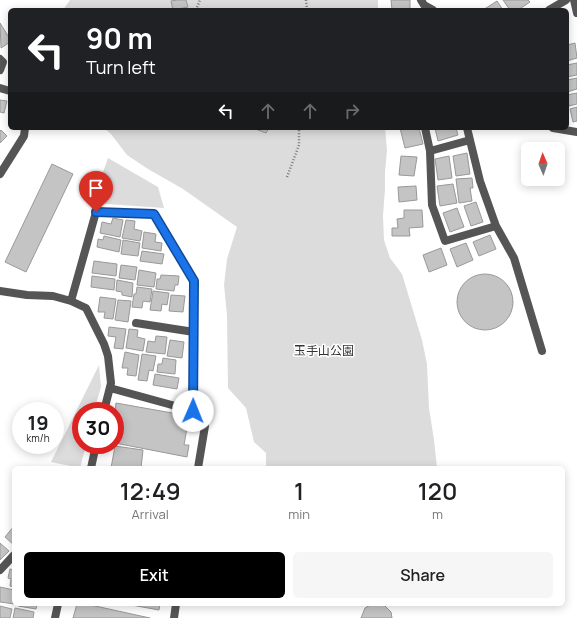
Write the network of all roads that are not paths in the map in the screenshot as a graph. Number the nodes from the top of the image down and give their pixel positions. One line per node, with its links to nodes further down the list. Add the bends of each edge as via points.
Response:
1 (421, 0): 4 (street)
2 (566, 0): 5 (street)
3 (574, 0): 6 (street)
4 (429, 8)
5 (552, 8)
6 (577, 13)
7 (0, 58): 8 (street, via 3,62)
8 (0, 70)
9 (25, 130): 16 (street, via 24,136)
10 (425, 130): 15 (street)
11 (468, 130): 14 (street)
12 (565, 130): 13 (street)
13 (577, 132)
14 (470, 140): 15 (street); 17 (street, via 480,181)
15 (430, 151): 17 (street, via 432,205 446,241)
16 (0, 174)
17 (496, 226): 22 (street, via 514,258)
18 (0, 291): 19 (street, via 53,296)
19 (71, 301): 21 (street, via 96,212 154,214 194,281); 23 (street, via 86,308 104,344 108,356)
20 (136, 323): 21 (street)
21 (194, 332): 25 (street)
22 (542, 352)
23 (110, 388): 24 (street); 25 (street)
24 (106, 402)
25 (193, 411): 28 (street, via 201,413 205,426)
26 (94, 454): 27 (street)
27 (91, 466)
28 (198, 466)
29 (12, 557): 30 (street)
30 (0, 570)
31 (58, 606): 33 (street)
32 (176, 606): 34 (street)
33 (55, 618)
34 (174, 618)

